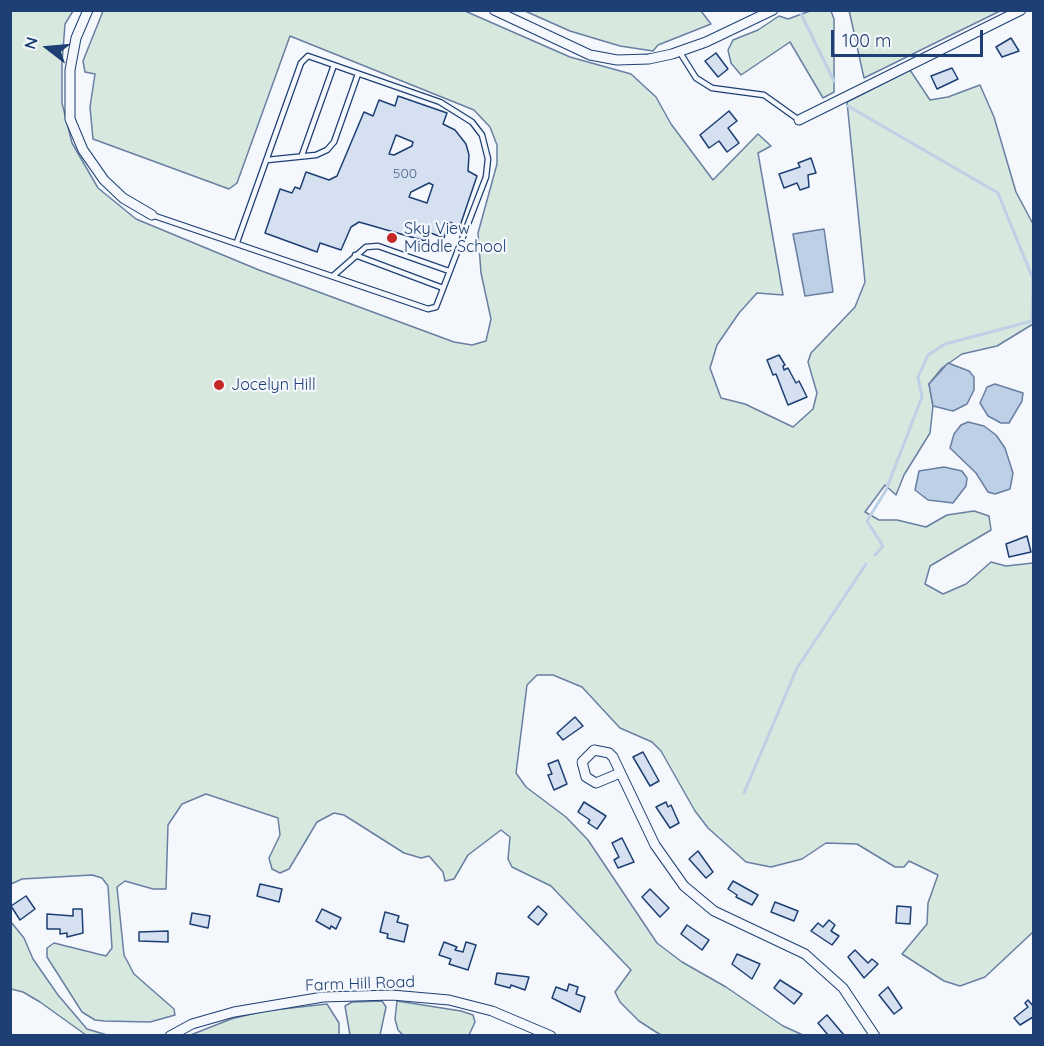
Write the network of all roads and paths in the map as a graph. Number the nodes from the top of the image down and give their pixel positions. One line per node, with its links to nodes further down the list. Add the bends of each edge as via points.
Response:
1 (88, 10): 11 (street, via 76,38 70,70 70,119 83,150 104,180 123,198)
2 (494, 10): 5 (street, via 590,55 628,60)
3 (773, 10): 5 (street)
4 (1021, 10): 8 (street)
5 (679, 51): 8 (lane, via 696,78 712,88 764,95)
6 (334, 65): 7 (lane); 9 (lane); 10 (lane, via 308,56 302,63)
7 (358, 74): 9 (lane, via 334,142 316,155); 14 (lane, via 440,102 472,122 482,135 488,159 486,177)
8 (799, 120)
9 (302, 155): 10 (lane)
10 (267, 160): 12 (lane)
11 (152, 215): 12 (lane)
12 (237, 242): 15 (lane)
13 (355, 255): 14 (lane, via 366,247 378,246); 15 (lane); 16 (lane)
14 (450, 271): 16 (lane)
15 (333, 276): 16 (lane, via 428,309 436,306)
16 (443, 288)
17 (620, 773): 20 (street, via 655,844 684,886 714,911 805,954 843,988)
18 (170, 1035): 19 (street, Farm Hill Road, via 234,1012 323,997 392,995 449,1000 492,1011)
19 (550, 1035)
20 (875, 1035)

